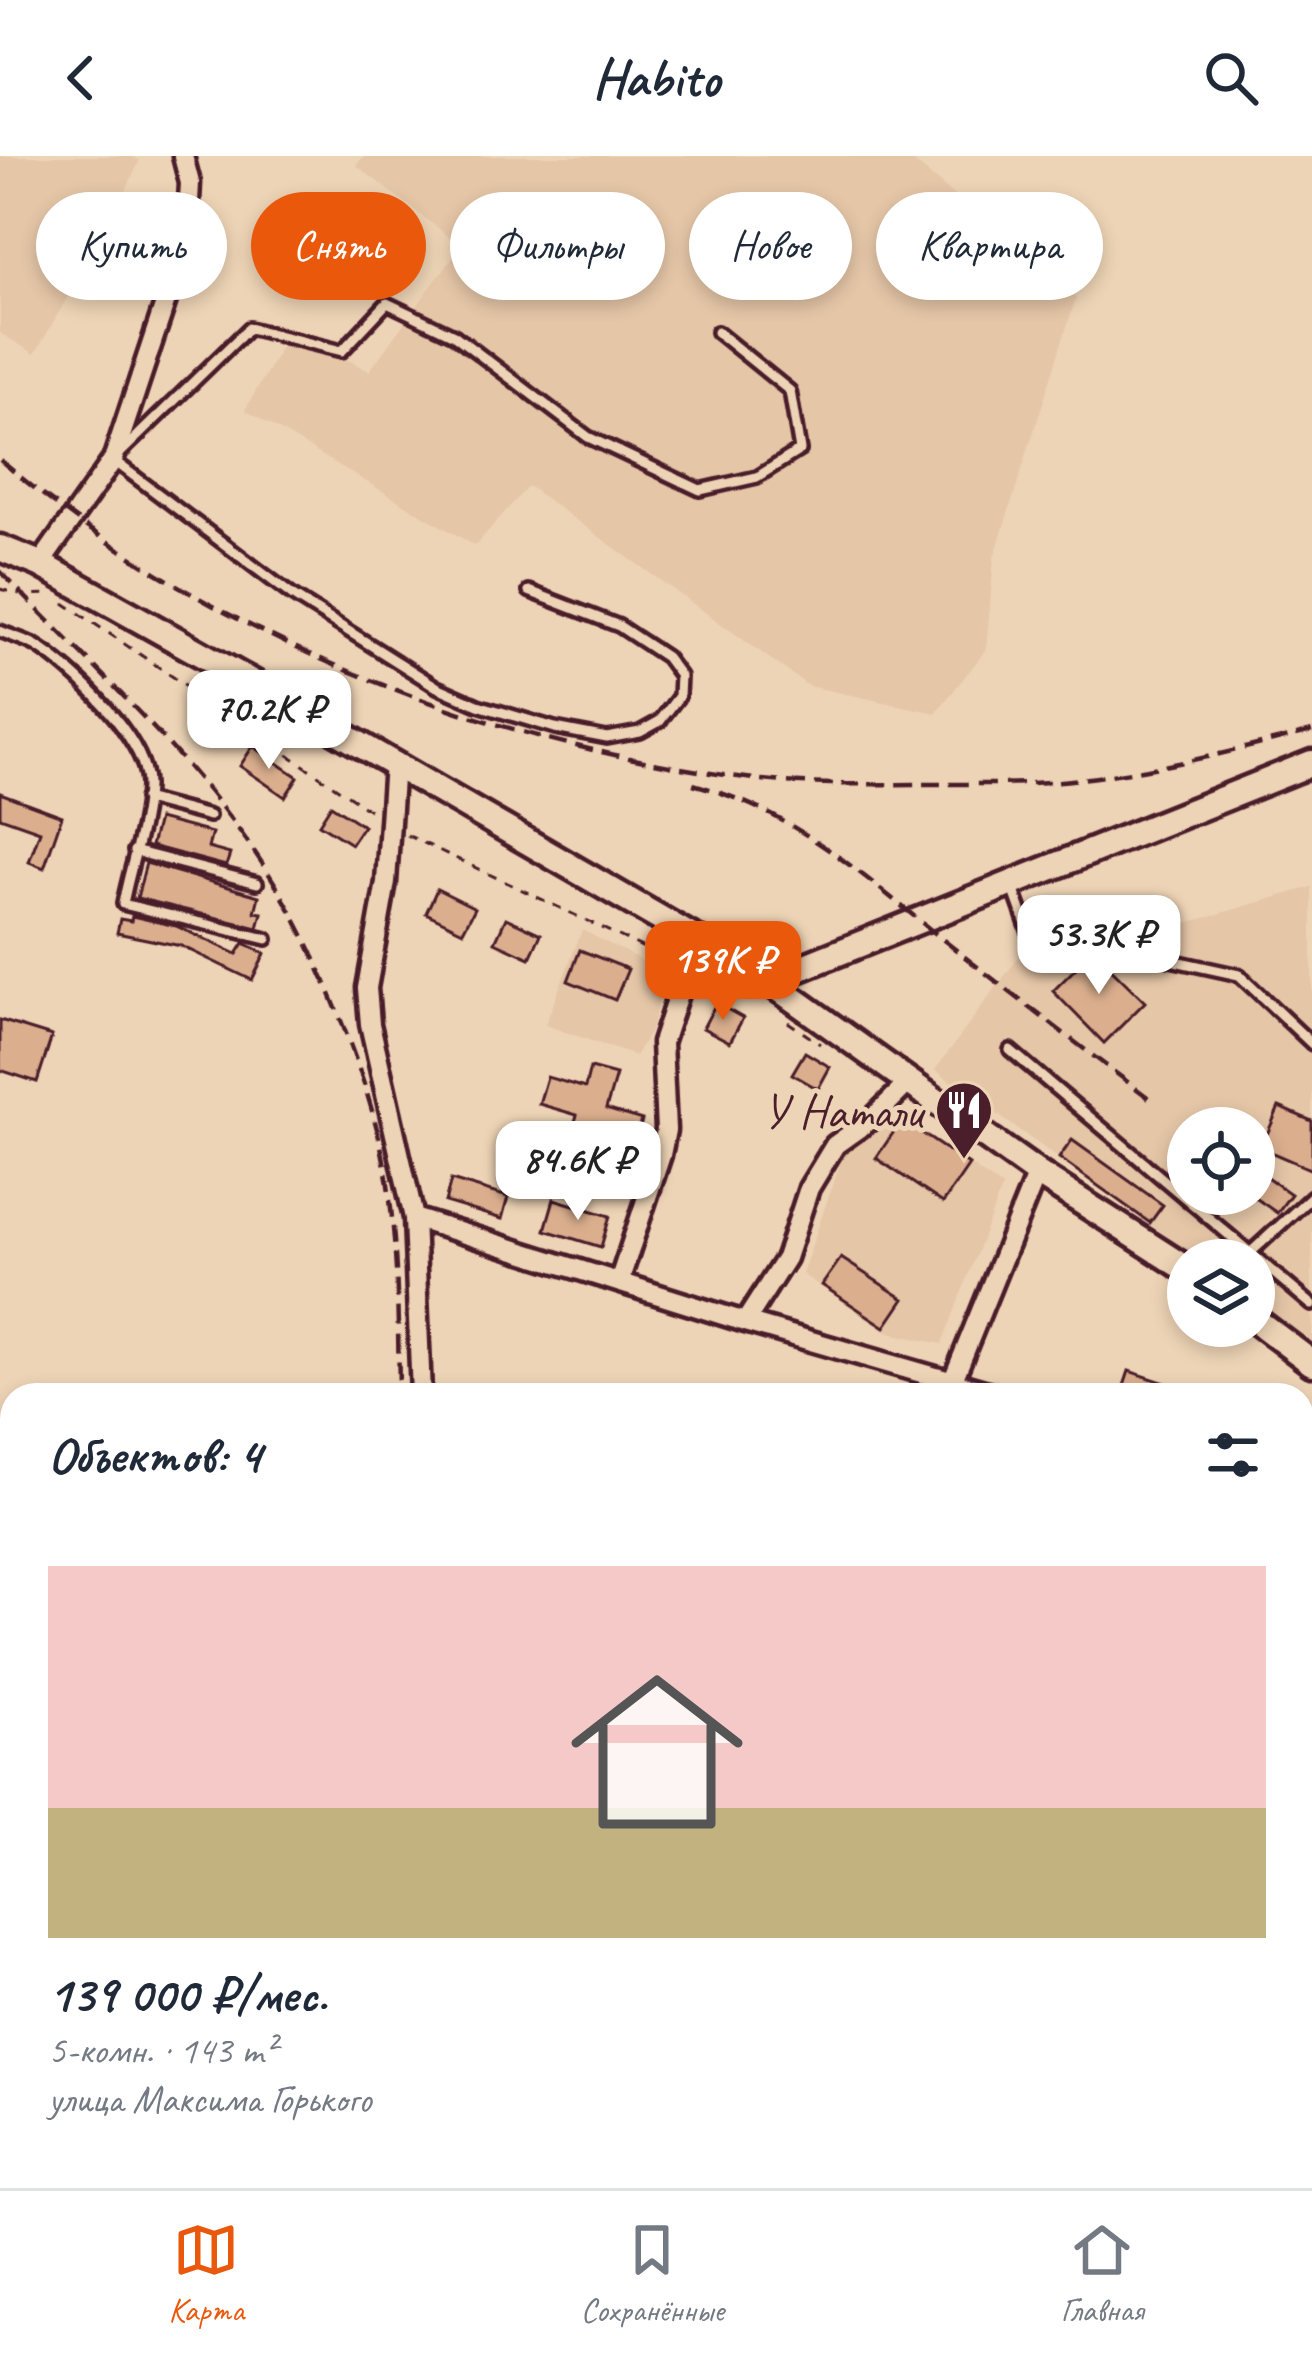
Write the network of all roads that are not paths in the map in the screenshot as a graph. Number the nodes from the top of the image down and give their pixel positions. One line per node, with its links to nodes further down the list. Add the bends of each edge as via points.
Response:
1 (183, 156): 3 (street, via 187,237)
2 (717, 332): 3 (lane, via 790,391 800,450 757,477 700,490 588,437 454,335 387,303 342,351 249,328)
3 (113, 460): 5 (street); 6 (lane, via 293,596 437,687 608,738 660,721 680,696 680,676 666,657 619,626)
4 (0, 548): 5 (street)
5 (40, 564): 8 (street)
6 (529, 591)
7 (0, 631): 10 (lane, via 34,644 125,730 143,763)
8 (394, 763): 16 (street); 25 (street, via 386,882 367,988)
9 (1312, 764): 14 (street)
10 (145, 799): 11 (lane); 12 (lane)
11 (209, 816)
12 (134, 851): 13 (lane); 15 (lane, via 123,904)
13 (256, 883)
14 (1011, 883): 17 (lane); 19 (street)
15 (267, 939)
16 (696, 939): 19 (street); 30 (street, via 662,1043 661,1155)
17 (1034, 944)
18 (1134, 952): 20 (lane, via 1239,975)
19 (765, 991): 22 (street)
20 (1312, 1044)
21 (1010, 1050): 26 (lane)
22 (909, 1082): 23 (street); 32 (street, via 835,1145 809,1188 786,1258)
23 (1036, 1173): 28 (street); 37 (street)
24 (1312, 1196): 27 (lane)
25 (414, 1217): 30 (street); 35 (street)
26 (1233, 1239)
27 (1265, 1239)
28 (1167, 1257)
29 (1275, 1274): 31 (lane)
30 (619, 1282): 32 (street)
31 (1312, 1305)
32 (745, 1322): 36 (street)
33 (1275, 1335): 34 (street)
34 (1312, 1363)
35 (421, 1383)
36 (934, 1383)
37 (951, 1383)

